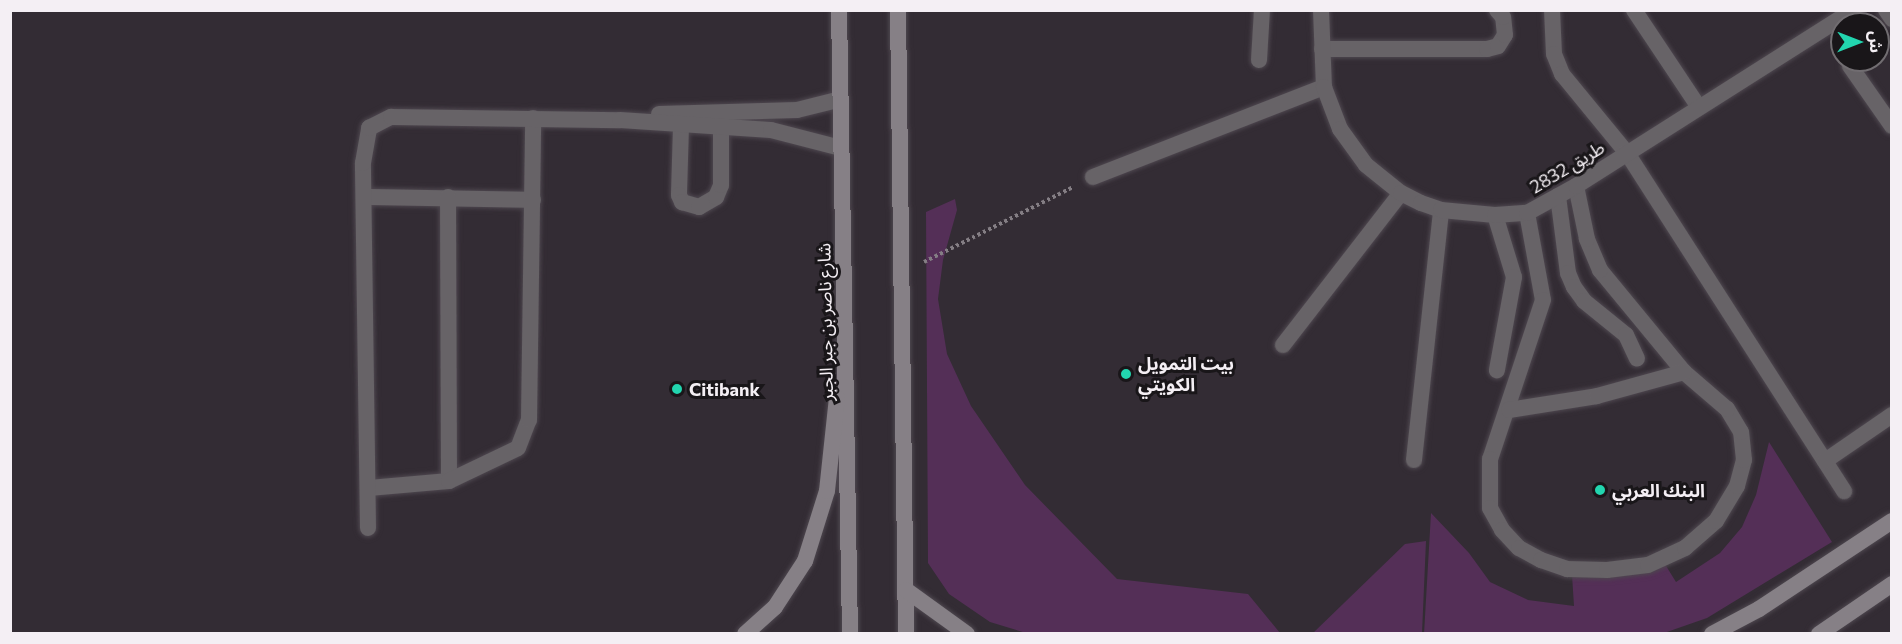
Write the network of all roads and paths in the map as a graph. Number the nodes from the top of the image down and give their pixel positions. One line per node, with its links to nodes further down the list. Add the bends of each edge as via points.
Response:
1 (839, 10): 15 (main road, شارع ناصر بن جبر الجبر)
2 (898, 10): 34 (main road)
3 (1262, 10): 12 (street)
4 (1321, 10): 11 (street, طريق 2832)
5 (1497, 10): 11 (street, via 1503,17 1505,35 1498,46 1487,49)
6 (1552, 10): 23 (street, via 1554,54 1562,74)
7 (1634, 10): 16 (street)
8 (1853, 10): 16 (street, طريق 2832)
9 (1886, 10): 10 (street)
10 (1892, 19)
11 (1323, 50): 14 (street, طريق 2832)
12 (1260, 60)
13 (1854, 72): 21 (street)
14 (1324, 87): 24 (street); 26 (street, طريق 2832, via 1340,129 1366,165)
15 (841, 99): 18 (street, via 797,110 630,114); 22 (main road, شارع ناصر بن جبر الجبر)
16 (1698, 106): 23 (street, طريق 2832)
17 (533, 118): 18 (street); 28 (street, via 391,117 369,128 363,163); 30 (street)
18 (620, 120): 19 (street)
19 (681, 126): 20 (street); 20 (street, via 679,195 682,202 699,207 716,196 721,185)
20 (721, 126): 22 (street, via 801,135)
21 (1892, 126)
22 (841, 147): 35 (main road, شارع ناصر بن جبر الجبر)
23 (1627, 153): 25 (street, طريق 2832); 43 (street)
24 (1093, 177): 34 (path)
25 (1576, 186): 27 (street, طريق 2832); 39 (street, via 1587,239 1600,270)
26 (1401, 193): 31 (street, طريق 2832); 36 (street)
27 (1558, 196): 32 (street, طريق 2832); 37 (street, via 1568,273 1574,287 1584,301 1626,335)
28 (364, 197): 29 (street); 45 (street)
29 (448, 197): 30 (street); 44 (street)
30 (532, 200): 44 (street, via 530,420 518,448)
31 (1441, 210): 33 (street, طريق 2832); 42 (street)
32 (1527, 213): 33 (street, طريق 2832); 40 (street, via 1543,300)
33 (1495, 215): 38 (street, via 1514,277)
34 (902, 273): 50 (main road)
35 (845, 328): 51 (main road, via 827,491 808,551 775,607); 52 (main road, شارع ناصر بن جبر الجبر)
36 (1283, 345)
37 (1637, 359)
38 (1497, 370)
39 (1684, 372): 40 (street, via 1597,396); 40 (street, via 1727,409 1741,432 1744,460 1737,486 1716,521 1685,548 1648,565 1607,570 1567,568 1519,548 1502,530 1490,508 1488,483 1490,459)
40 (1509, 410)
41 (1892, 415): 43 (street)
42 (1414, 460)
43 (1825, 461): 46 (street)
44 (449, 481): 45 (street)
45 (369, 488): 48 (street)
46 (1844, 491)
47 (1892, 521): 55 (main road, via 1759,609)
48 (368, 528)
49 (1892, 584): 56 (main road)
50 (906, 590): 53 (main road); 54 (main road)
51 (745, 633)
52 (850, 633)
53 (906, 633)
54 (967, 633)
55 (1712, 633)
56 (1820, 633)

